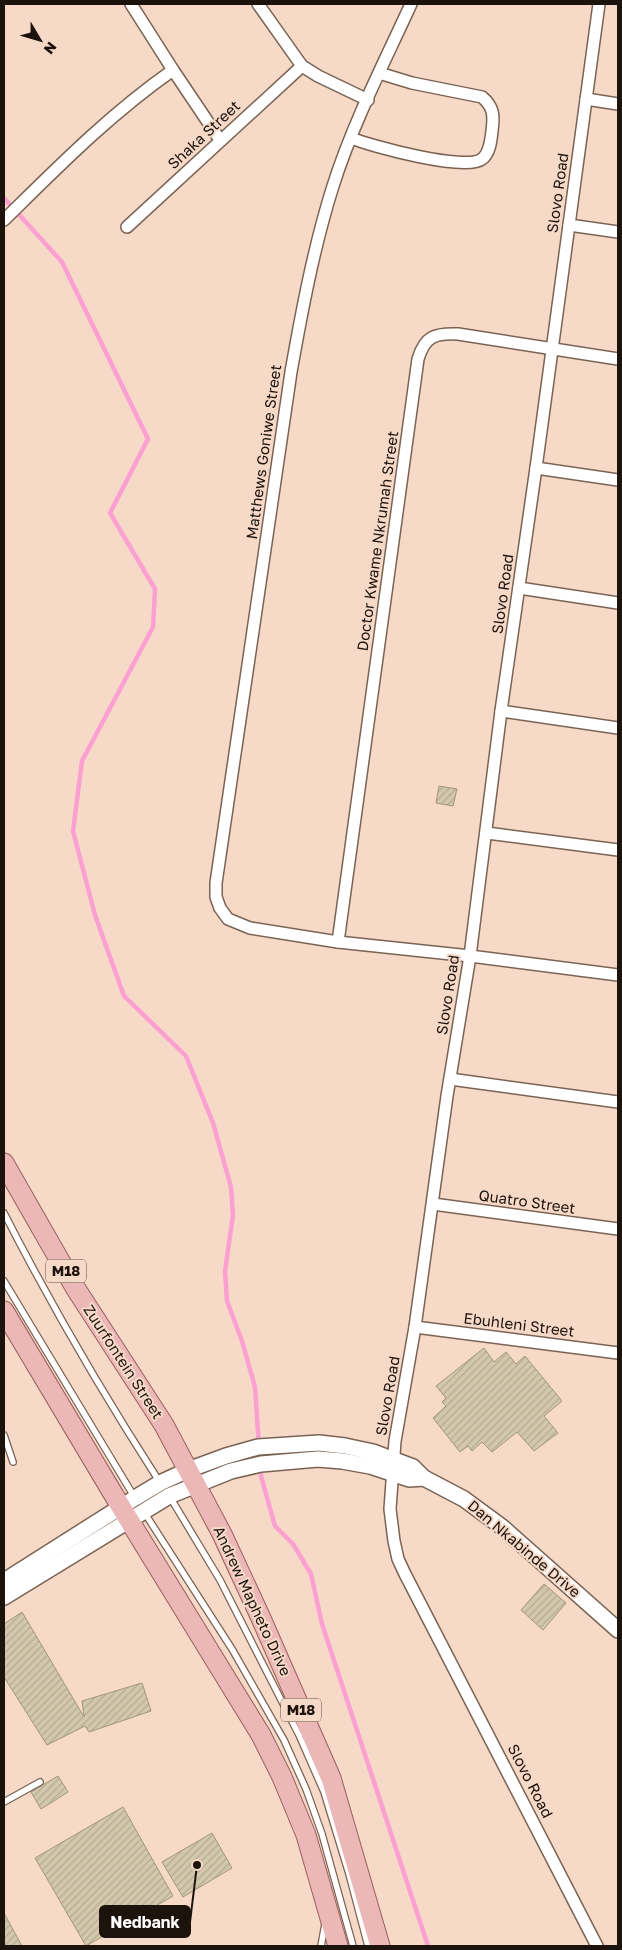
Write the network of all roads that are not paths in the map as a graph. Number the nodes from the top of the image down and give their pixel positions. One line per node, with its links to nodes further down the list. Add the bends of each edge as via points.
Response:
1 (131, 4): 6 (street)
2 (258, 4): 5 (street)
3 (411, 4): 7 (street, Matthews Goniwe Street)
4 (598, 4): 8 (street, Slovo Road)
5 (302, 66): 9 (street); 12 (street, Shaka Street)
6 (172, 70): 12 (street); 13 (street, via 99,128)
7 (379, 73): 9 (street, Matthews Goniwe Street); 11 (street, via 412,83 482,96 493,109 494,118 488,152 482,159 465,164 381,149)
8 (586, 99): 10 (street); 14 (street, Slovo Road)
9 (368, 100): 11 (street, Matthews Goniwe Street)
10 (618, 104)
11 (351, 138): 27 (street, Matthews Goniwe Street, via 326,212 291,372 216,883 216,897 228,919 250,928)
12 (220, 140): 15 (street, Shaka Street)
13 (4, 220)
14 (569, 225): 16 (street); 17 (street, Slovo Road)
15 (127, 227)
16 (618, 232)
17 (551, 350): 18 (street, Doctor Kwame Nkrumah Street); 19 (street, Slovo Road); 27 (street, Doctor Kwame Nkrumah Street, via 442,333 428,339 421,348)
18 (618, 359)
19 (536, 468): 20 (street); 21 (street, Slovo Road)
20 (618, 480)
21 (519, 588): 22 (street); 23 (street, Slovo Road)
22 (618, 603)
23 (501, 711): 24 (street); 25 (street, Slovo Road)
24 (618, 728)
25 (487, 832): 26 (street); 28 (street, Slovo Road)
26 (618, 850)
27 (338, 942): 28 (street)
28 (470, 956): 29 (street); 30 (street, Slovo Road)
29 (618, 975)
30 (450, 1079): 31 (street); 33 (street, Slovo Road)
31 (618, 1102)
32 (4, 1163): 43 (main road, Zuurfontein Street / M18, via 76,1289 164,1425)
33 (433, 1204): 35 (street, Quatro Street); 38 (street, Slovo Road)
34 (4, 1213): 44 (lane, via 39,1281)
35 (618, 1229)
36 (4, 1281): 45 (lane)
37 (4, 1311): 45 (main road)
38 (415, 1327): 39 (street, Ebuhleni Street); 42 (street, Slovo Road)
39 (618, 1353)
40 (4, 1435): 41 (lane)
41 (13, 1462)
42 (392, 1466): 43 (street, Dan Nkabinde Drive, via 296,1460); 43 (street, Dan Nkabinde Drive, via 345,1446 297,1444 258,1447 226,1456); 48 (street, Dan Nkabinde Drive, via 409,1479 424,1478 464,1499 502,1527); 57 (street, Slovo Road, via 391,1528 398,1559)
43 (192, 1477): 44 (street, Dan Nkabinde Drive); 56 (main road, Andrew Mapheto Drive / M18, via 260,1616 331,1778)
44 (164, 1489): 45 (street, Dan Nkabinde Drive); 55 (lane, via 220,1580 299,1735 324,1792)
45 (132, 1509): 46 (street); 47 (street); 51 (main road, via 282,1777 306,1835); 54 (lane, via 236,1657 284,1740 322,1834)
46 (4, 1581)
47 (4, 1597)
48 (618, 1630)
49 (40, 1782): 50 (lane)
50 (4, 1802)
51 (328, 1907): 52 (lane); 53 (main road)
52 (321, 1946)
53 (338, 1946)
54 (353, 1946)
55 (368, 1946)
56 (380, 1946)
57 (598, 1946)

